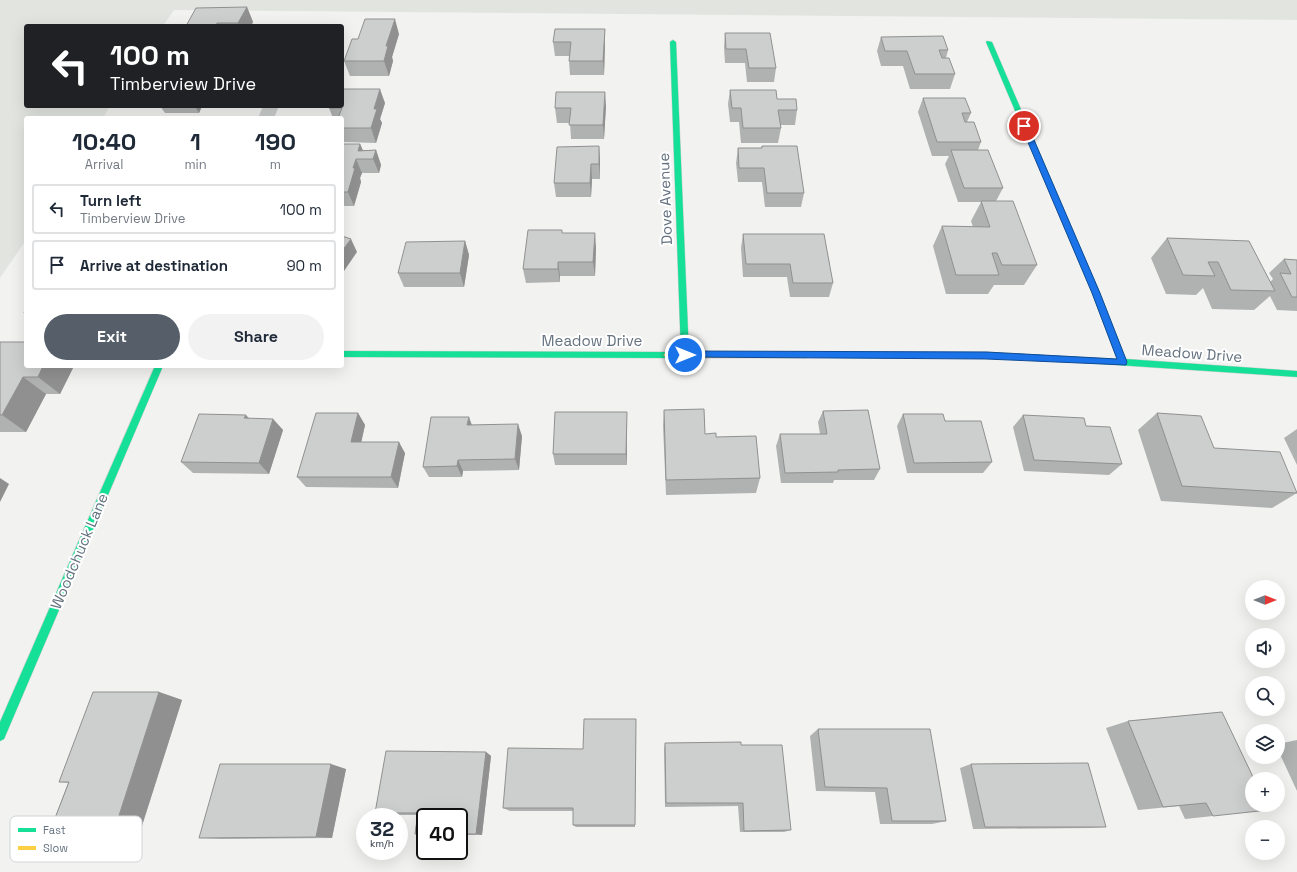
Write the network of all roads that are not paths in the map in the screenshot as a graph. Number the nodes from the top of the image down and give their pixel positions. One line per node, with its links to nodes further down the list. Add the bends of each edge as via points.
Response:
1 (673, 42): 4 (street, Dove Avenue)
2 (989, 42): 5 (street)
3 (344, 354): 4 (street, Meadow Drive)
4 (685, 355): 5 (street, Meadow Drive, via 986,355)
5 (1123, 362): 7 (street, Meadow Drive)
6 (158, 368): 8 (street, Woodchuck Lane)
7 (1297, 374)
8 (0, 735)

